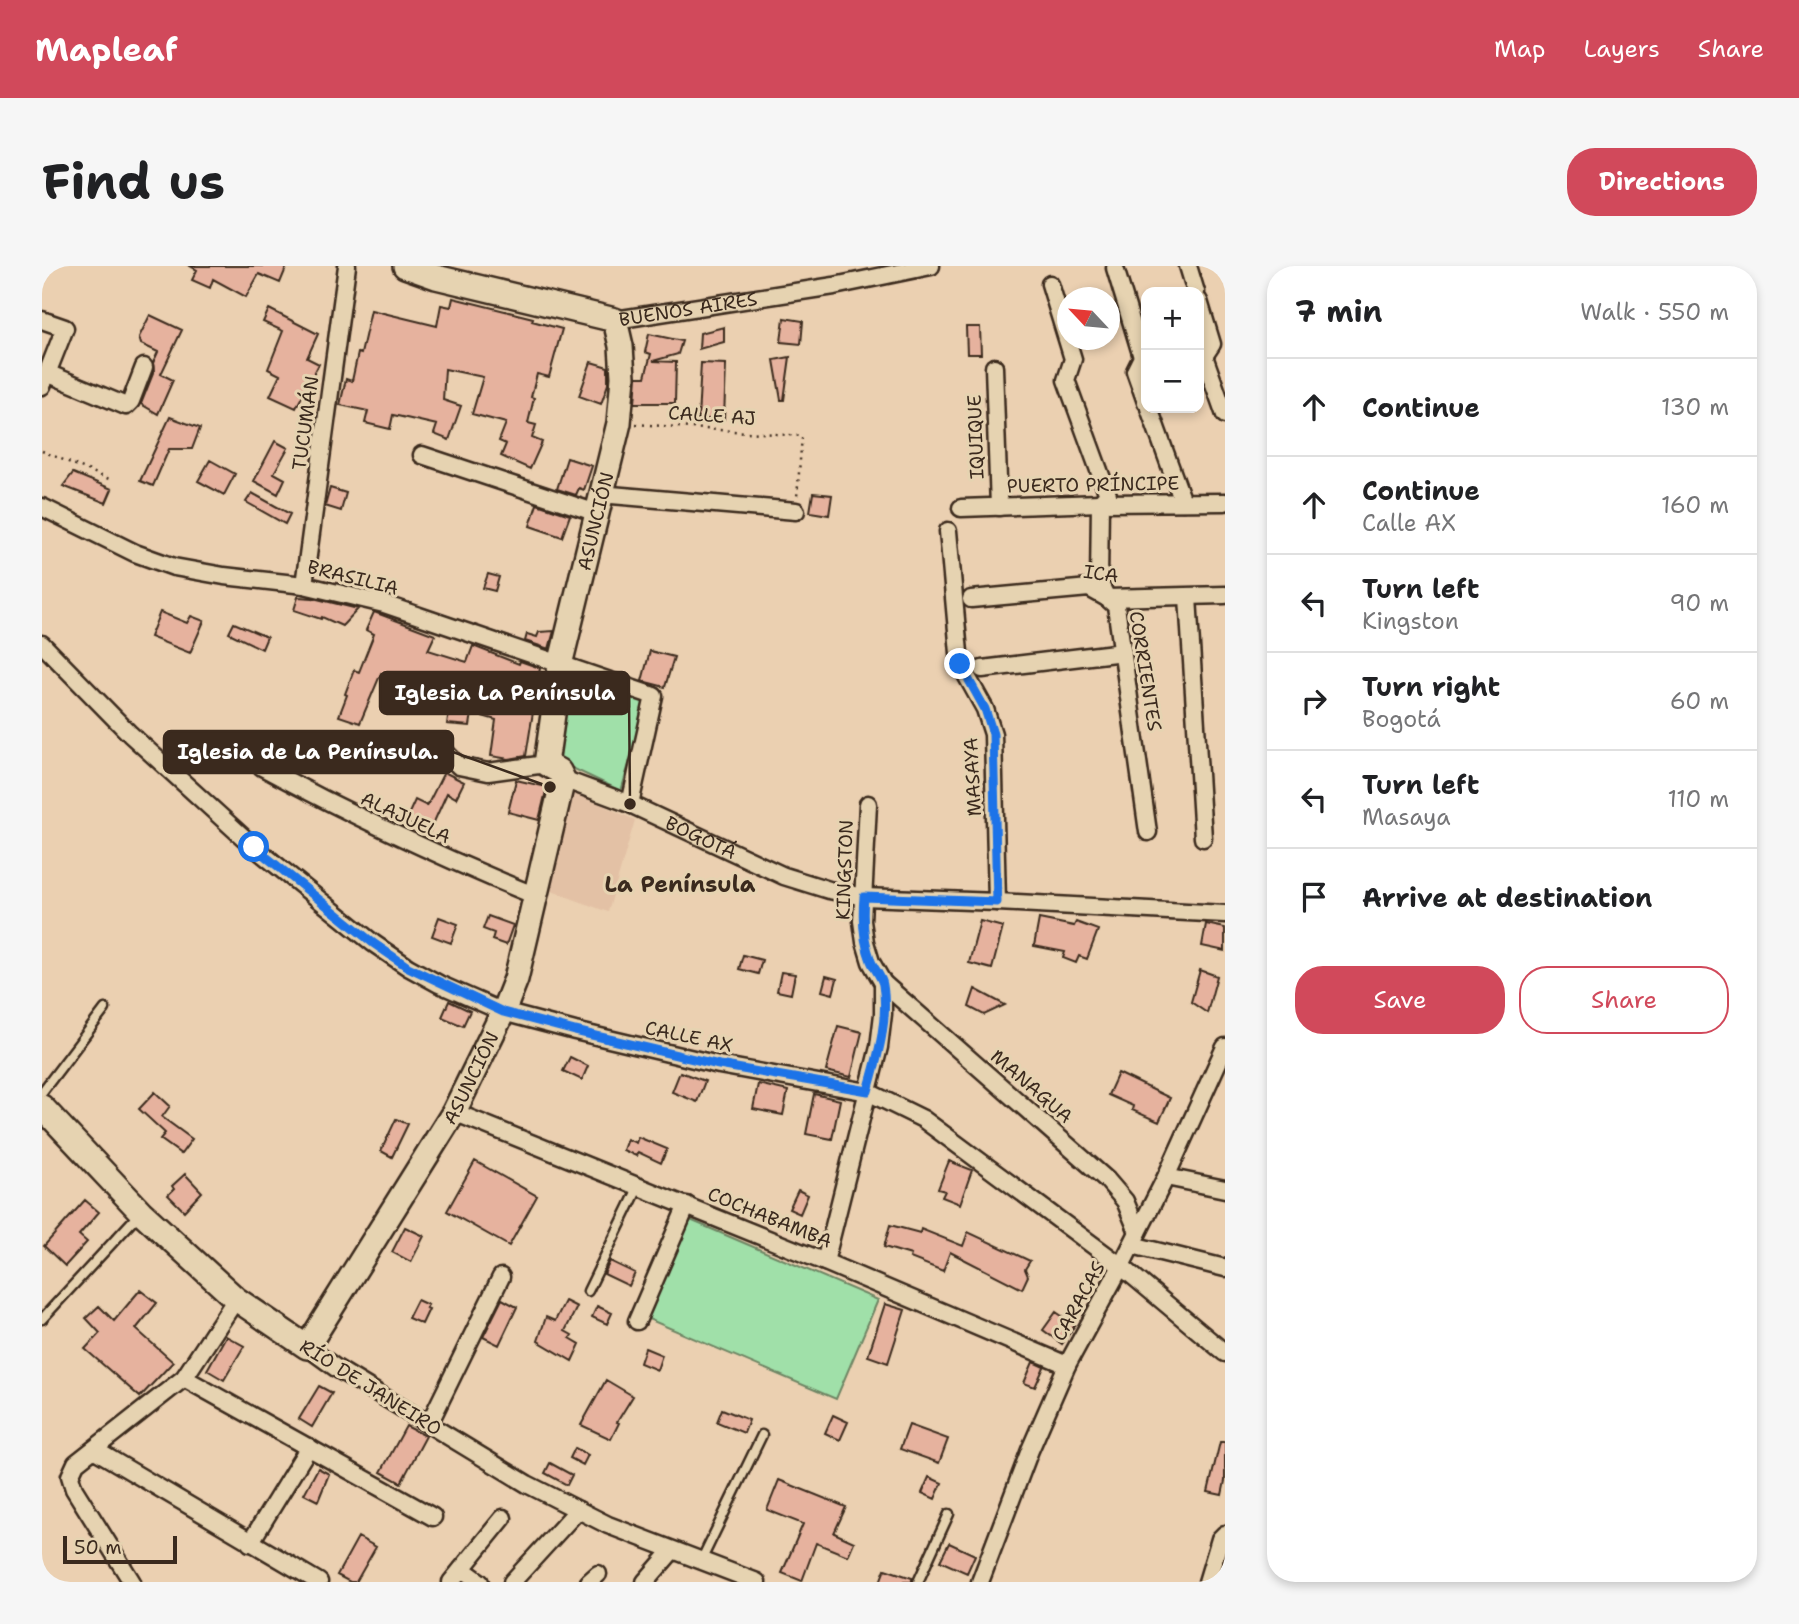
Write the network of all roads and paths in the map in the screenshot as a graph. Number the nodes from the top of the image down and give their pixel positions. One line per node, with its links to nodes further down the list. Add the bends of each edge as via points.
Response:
1 (347, 266): 32 (street, TUCUMÁN)
2 (405, 266): 10 (street, BUENOS AIRES)
3 (931, 266): 10 (street, BUENOS AIRES)
4 (1188, 266): 7 (street)
5 (1115, 268): 11 (street)
6 (1050, 284): 25 (street, CORRIENTES, via 1073,359 1066,380 1108,495)
7 (1194, 287)
8 (1204, 318): 18 (street, via 1212,344 1204,356)
9 (42, 320): 15 (street, via 65,328)
10 (615, 320): 19 (street, ASUNCIÓN, via 623,377)
11 (1141, 354)
12 (1141, 359): 16 (street, via 1135,371)
13 (144, 367): 15 (street, via 126,406)
14 (994, 367): 28 (street, IQUIQUE)
15 (45, 380)
16 (1141, 388)
17 (1151, 413): 23 (street)
18 (1225, 415)
19 (619, 422): 26 (street, ASUNCIÓN); 30 (path, CALLE AJ, via 802,436)
20 (42, 451): 22 (path)
21 (422, 455): 26 (street)
22 (109, 479)
23 (1183, 502): 24 (street, PUERTO PRÍNCIPE); 25 (street, PUERTO PRÍNCIPE)
24 (1225, 502)
25 (1100, 503): 28 (street, PUERTO PRÍNCIPE); 35 (street, CORRIENTES, via 1099,582)
26 (599, 504): 30 (street); 39 (street, ASUNCIÓN)
27 (42, 507): 32 (street, BRASILIA, via 174,567)
28 (999, 507): 29 (street, PUERTO PRÍNCIPE)
29 (961, 508)
30 (796, 511)
31 (948, 531): 51 (street, MASAYA, via 960,664 993,734)
32 (304, 585): 39 (street, BRASILIA, via 384,604)
33 (1225, 595): 34 (street, ICA)
34 (1188, 597): 35 (street, ICA); 48 (street)
35 (1107, 598): 36 (street, ICA, via 1089,589); 38 (street, CORRIENTES, via 1116,606)
36 (971, 599)
37 (42, 644): 55 (street, CALLE AX, via 130,734 254,847 362,934 408,967)
38 (1123, 652): 40 (street); 47 (street, CORRIENTES)
39 (560, 666): 42 (street, ASUNCIÓN); 45 (street, BRASILIA, via 654,696)
40 (982, 669)
41 (444, 751): 42 (street, via 459,765 488,772)
42 (546, 764): 44 (street, BOGOTÁ)
43 (262, 767): 49 (street, ALAJUELA, via 374,826)
44 (564, 779): 45 (street, BOGOTÁ); 49 (street, ASUNCIÓN)
45 (630, 804): 50 (street, BOGOTÁ, via 784,876)
46 (868, 804): 50 (street, KINGSTON)
47 (1148, 832)
48 (1203, 838)
49 (536, 896): 55 (street, ASUNCIÓN)
50 (864, 897): 51 (street, BOGOTÁ); 53 (street, KINGSTON, via 865,942)
51 (997, 902): 52 (street, BOGOTÁ)
52 (1225, 915)
53 (883, 984): 57 (street, KINGSTON, via 880,1047); 66 (street, MANAGUA, via 1107,1180 1125,1201)
54 (105, 1009): 58 (lane)
55 (503, 1012): 57 (street, CALLE AX, via 719,1065); 60 (street, ASUNCIÓN)
56 (1225, 1046): 61 (street, CARACAS)
57 (868, 1091): 67 (street, KINGSTON); 68 (street, CALLE AX, via 923,1119)
58 (42, 1092)
59 (42, 1107): 65 (street, RÍO DE JANEIRO)
60 (454, 1112): 62 (street, COCHABAMBA); 75 (street, ASUNCIÓN)
61 (1166, 1177): 63 (street); 66 (street, CARACAS)
62 (639, 1186): 64 (street, COCHABAMBA); 71 (lane)
63 (1225, 1189)
64 (687, 1205): 67 (street, COCHABAMBA); 74 (street)
65 (141, 1212): 72 (street, RÍO DE JANEIRO); 73 (lane)
66 (1135, 1238): 68 (street, CARACAS); 69 (street)
67 (825, 1262): 77 (street, COCHABAMBA)
68 (1121, 1266): 76 (street, CALLE AX); 77 (street, CARACAS)
69 (1225, 1268)
70 (501, 1277): 79 (street)
71 (588, 1291)
72 (236, 1299): 75 (street, RÍO DE JANEIRO); 78 (street)
73 (42, 1319)
74 (637, 1321)
75 (307, 1347): 79 (street, RÍO DE JANEIRO)
76 (1225, 1353)
77 (1067, 1365): 101 (street, CARACAS)
78 (184, 1378): 81 (street); 82 (street)
79 (429, 1424): 83 (street, RÍO DE JANEIRO)
80 (762, 1435): 90 (lane)
81 (309, 1447): 85 (street); 88 (street)
82 (95, 1450): 88 (street); 93 (street, via 76,1463 70,1476)
83 (578, 1510): 89 (street, RÍO DE JANEIRO); 97 (street)
84 (949, 1514): 100 (lane)
85 (433, 1517)
86 (503, 1518): 91 (street)
87 (1225, 1534): 102 (street)
88 (250, 1543): 92 (street)
89 (672, 1550): 90 (street, RÍO DE JANEIRO); 98 (street)
90 (701, 1561): 99 (street, RÍO DE JANEIRO)
91 (462, 1569): 95 (street); 96 (street)
92 (302, 1577): 94 (street)
93 (132, 1582)
94 (319, 1582)
95 (451, 1582)
96 (480, 1582)
97 (512, 1582)
98 (645, 1582)
99 (757, 1582)
100 (918, 1582)
101 (980, 1582)
102 (1207, 1582)

